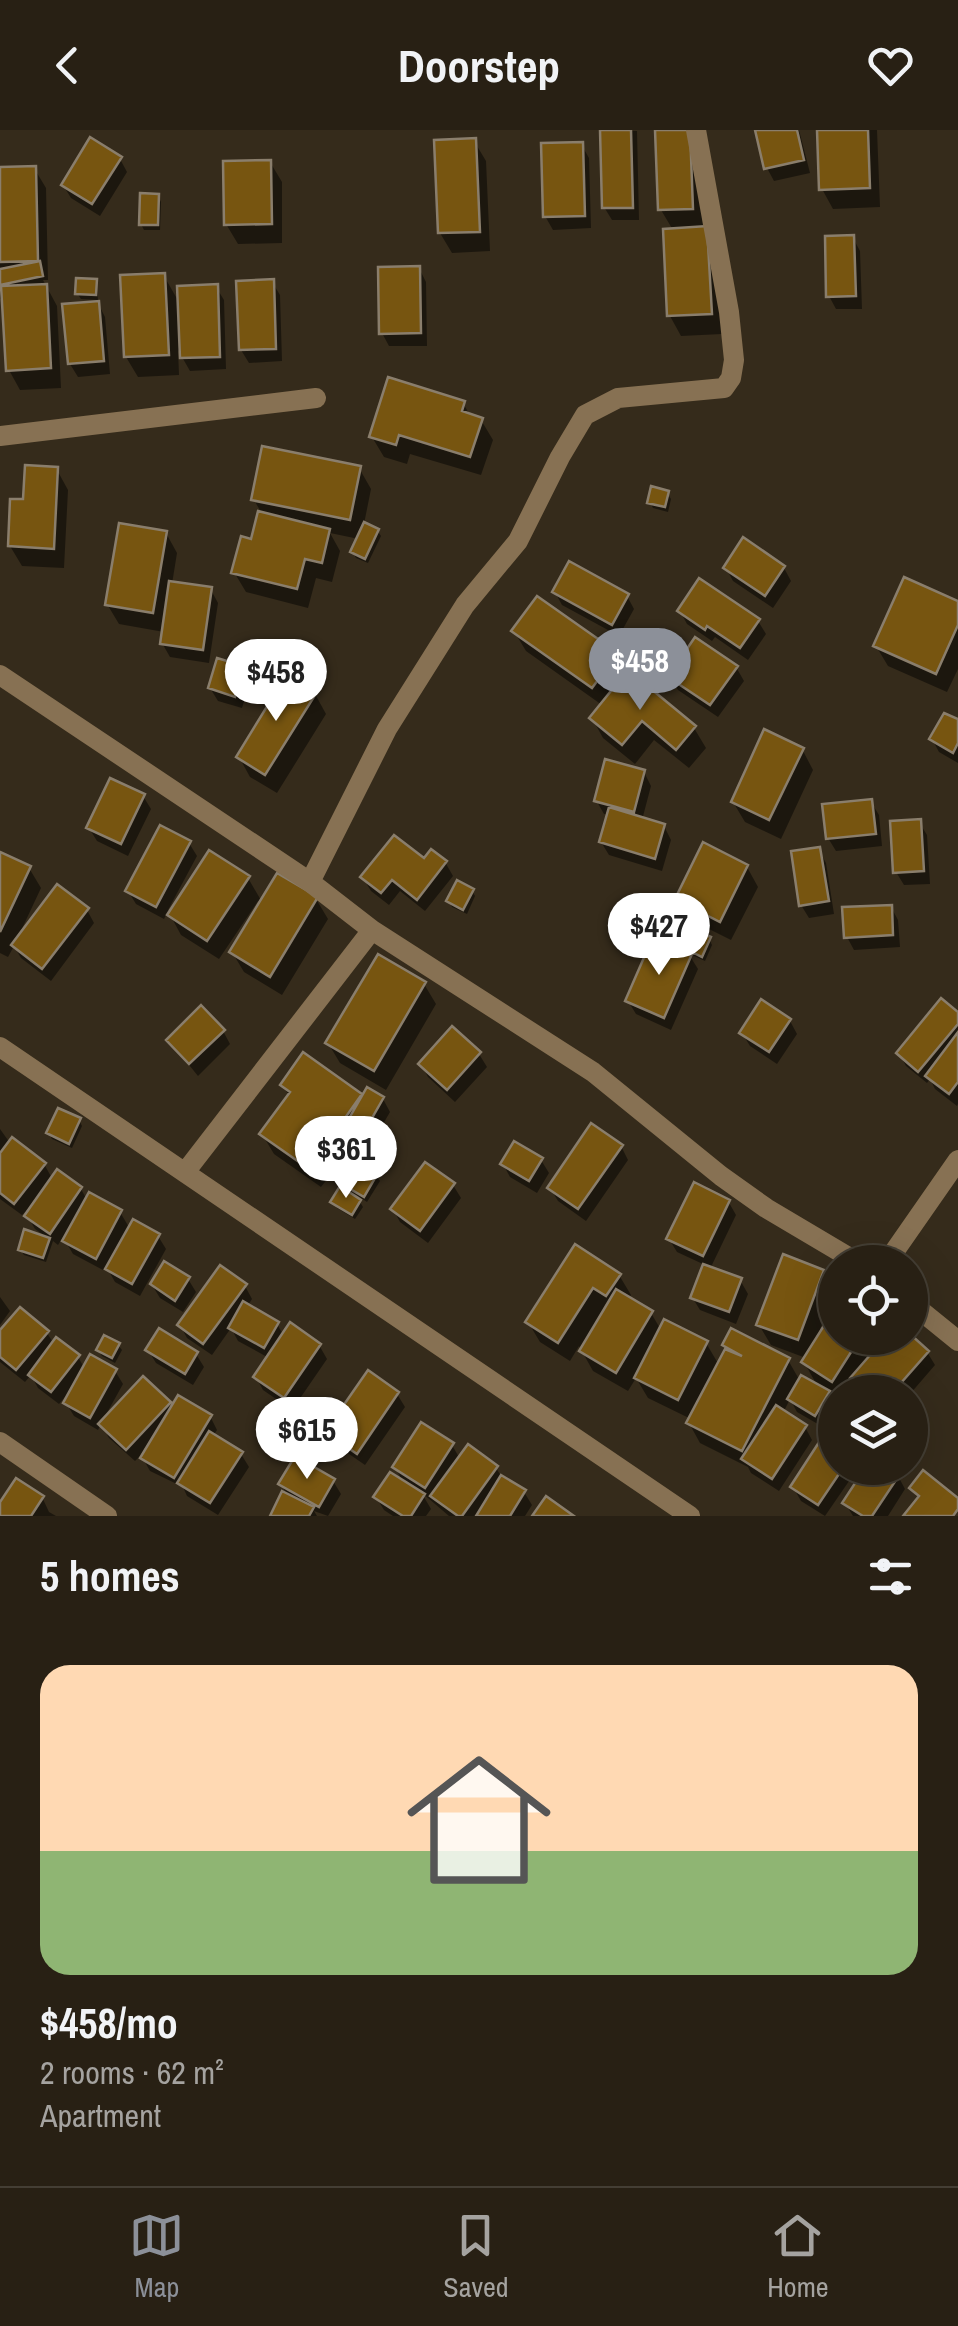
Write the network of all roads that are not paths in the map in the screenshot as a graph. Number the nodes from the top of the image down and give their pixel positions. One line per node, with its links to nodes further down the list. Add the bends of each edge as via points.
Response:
1 (696, 130): 5 (street, via 729,312 729,383 618,398 585,415 518,541 465,605 387,729)
2 (316, 398): 3 (street)
3 (0, 436)
4 (0, 675): 5 (street)
5 (310, 882): 6 (street)
6 (372, 930): 9 (street); 10 (street, via 593,1072 720,1176)
7 (0, 1047): 9 (street)
8 (958, 1160): 11 (street)
9 (186, 1171): 16 (street)
10 (828, 1245)
11 (898, 1245)
12 (928, 1316): 13 (street)
13 (958, 1340)
14 (0, 1442): 15 (street)
15 (107, 1516)
16 (690, 1516)

